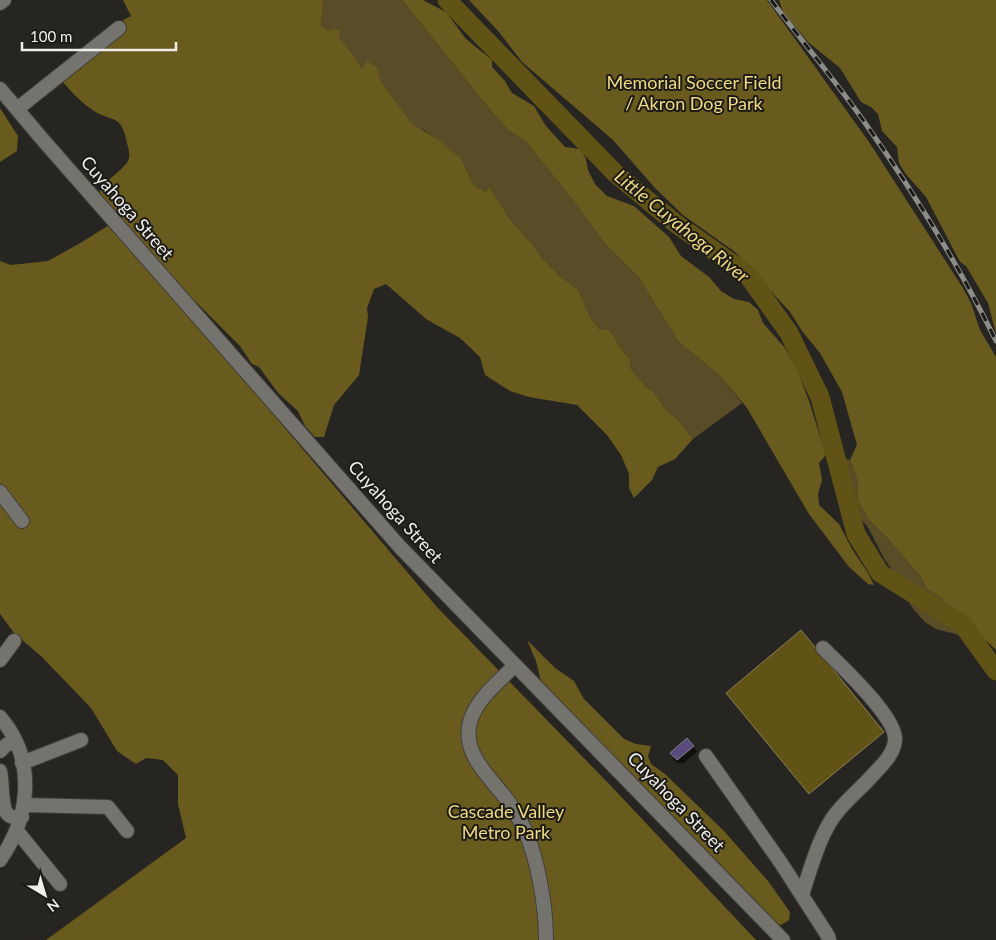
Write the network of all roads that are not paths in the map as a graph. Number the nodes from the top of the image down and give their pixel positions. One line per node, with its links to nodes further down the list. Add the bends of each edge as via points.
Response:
1 (4, 0): 2 (street)
2 (0, 3)
3 (119, 28): 5 (street)
4 (0, 89): 5 (street, Cuyahoga Street)
5 (16, 109): 11 (street, Cuyahoga Street, via 362,506)
6 (0, 492): 7 (street)
7 (22, 521)
8 (14, 641): 10 (street)
9 (823, 648): 24 (street, via 887,718 895,738 892,751 882,765 837,812 826,830)
10 (0, 660)
11 (515, 665): 25 (street, via 477,706 468,732 483,771 508,802 524,829 544,905); 26 (street, Cuyahoga Street)
12 (0, 717): 13 (street)
13 (14, 740): 15 (street); 17 (street)
14 (81, 740): 17 (street)
15 (0, 751)
16 (706, 756): 24 (street)
17 (22, 763): 19 (street, via 25,784)
18 (0, 770): 19 (street, via 2,806 11,817)
19 (23, 811): 20 (street, via 108,807); 21 (street)
20 (127, 831)
21 (17, 832): 22 (street); 23 (street)
22 (0, 860)
23 (60, 884)
24 (802, 895): 27 (street)
25 (546, 940)
26 (783, 940)
27 (828, 940)

